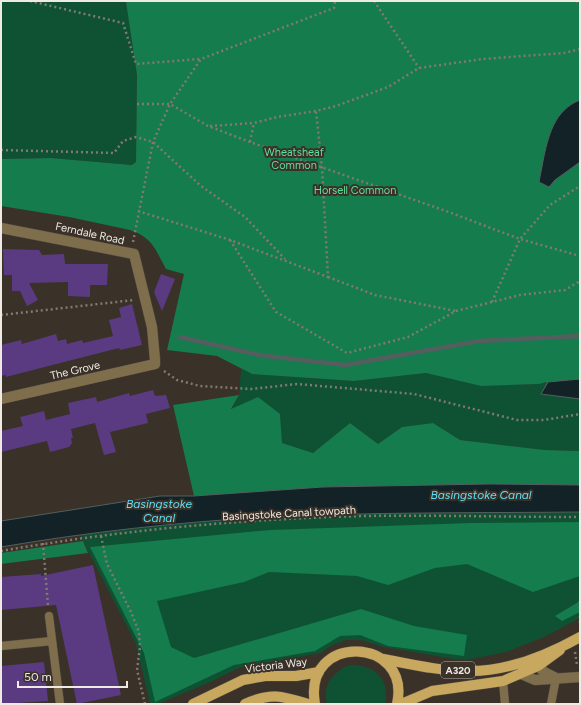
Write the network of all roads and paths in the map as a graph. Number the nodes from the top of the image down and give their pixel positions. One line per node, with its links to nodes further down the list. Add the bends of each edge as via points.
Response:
1 (30, 1): 7 (path, via 123,23 136,64)
2 (336, 1): 7 (path, via 334,8)
3 (374, 1): 8 (path)
4 (576, 1): 5 (path)
5 (580, 5)
6 (580, 49): 8 (path, via 564,53 483,59)
7 (201, 59): 10 (path)
8 (419, 68): 11 (path, via 388,88)
9 (137, 104): 10 (path)
10 (170, 104): 13 (path); 14 (path)
11 (316, 112): 12 (path); 17 (path)
12 (254, 123): 13 (path); 15 (path)
13 (208, 126): 15 (path)
14 (153, 142): 16 (path, via 136,137 123,142 114,153); 19 (path); 25 (path, via 201,186 245,217)
15 (250, 142): 17 (path)
16 (1, 150)
17 (322, 168): 21 (path, via 446,210); 26 (path)
18 (580, 186): 21 (path, via 550,205)
19 (138, 211): 22 (path); 23 (path)
20 (1, 228): 23 (street, Ferndale Road)
21 (520, 239): 24 (path); 29 (path)
22 (230, 240): 25 (path); 30 (path, via 276,312 347,353 408,337)
23 (131, 254): 28 (street, Ferndale Road, via 134,254)
24 (580, 256)
25 (285, 260): 26 (path)
26 (328, 277): 30 (path, via 375,295)
27 (580, 282): 29 (path, via 565,290 520,295)
28 (144, 298): 31 (path); 32 (street, Ferndale Road, via 152,327)
29 (492, 302): 30 (path)
30 (456, 311)
31 (1, 315)
32 (155, 362): 33 (street, The Grove); 34 (path, via 177,380 200,386 251,389 297,384 414,394 517,420 544,420)
33 (1, 399)
34 (580, 414)
35 (580, 517): 36 (path, Basingstoke Canal towpath, via 365,516 195,526)
36 (101, 536): 37 (path, Basingstoke Canal towpath); 54 (path, via 107,564 132,612 139,632 137,670)
37 (43, 544): 38 (path, Basingstoke Canal towpath); 40 (path)
38 (1, 551)
39 (580, 602): 41 (path)
40 (49, 616): 43 (lane)
41 (580, 624)
42 (580, 637): 45 (main road, A320)
43 (52, 641): 44 (lane); 53 (lane)
44 (1, 646)
45 (571, 648): 47 (main road, A320); 49 (path)
46 (382, 659): 47 (main road, A320, via 468,671); 48 (main road, A320, via 360,650 348,651 327,662); 60 (main road, A320, via 391,668 396,679 399,690)
47 (535, 663): 50 (main road, A320); 51 (street)
48 (319, 672): 55 (main road, Victoria Way, via 243,680); 59 (main road, via 315,683)
49 (579, 672): 51 (street)
50 (521, 674): 51 (street, via 535,680); 52 (main road, A320)
51 (556, 678): 63 (lane)
52 (503, 681): 61 (main road, A320, via 432,691); 62 (lane)
53 (60, 704)
54 (145, 704)
55 (193, 704)
56 (245, 704): 57 (main road); 58 (main road, via 257,698 280,695)
57 (260, 704)
58 (308, 704)
59 (315, 704)
60 (397, 704)
61 (401, 704)
62 (505, 704)
63 (550, 704)

